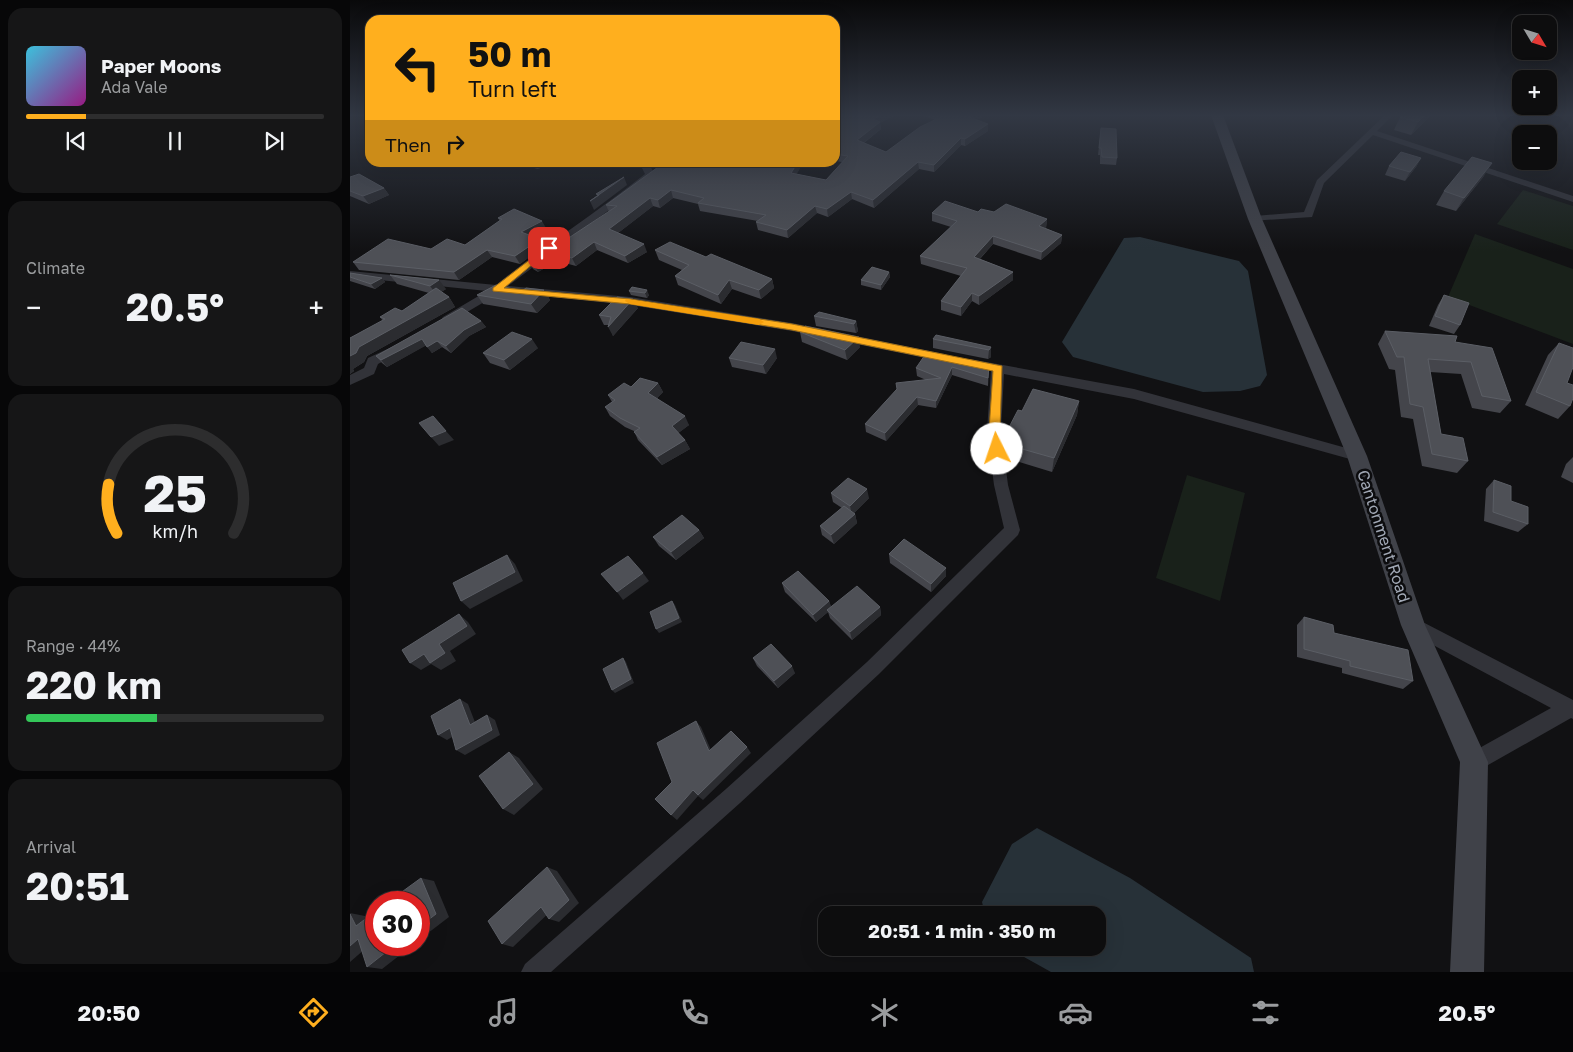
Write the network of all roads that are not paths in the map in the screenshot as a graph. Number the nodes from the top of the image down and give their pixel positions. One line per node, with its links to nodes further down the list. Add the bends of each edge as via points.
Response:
1 (1234, 160): 6 (street, Cantonment Road)
2 (1342, 160): 6 (street, via 1320,182 1308,215)
3 (1459, 160): 5 (street)
4 (646, 167): 8 (street, via 650,175)
5 (1572, 197)
6 (1255, 219): 13 (street, Cantonment Road)
7 (350, 274): 8 (street)
8 (496, 290): 9 (street); 11 (street, via 630,301 792,327)
9 (440, 324)
10 (408, 342): 12 (street, via 373,361 369,371)
11 (998, 368): 13 (street, via 1134,394); 17 (street, via 994,431 1001,485 1012,530 872,668)
12 (350, 381)
13 (1357, 456): 14 (street, Cantonment Road)
14 (1413, 624): 15 (street); 16 (street, Cantonment Road)
15 (1571, 710): 16 (street)
16 (1474, 762): 18 (street, Cantonment Road)
17 (533, 972)
18 (1467, 972)

